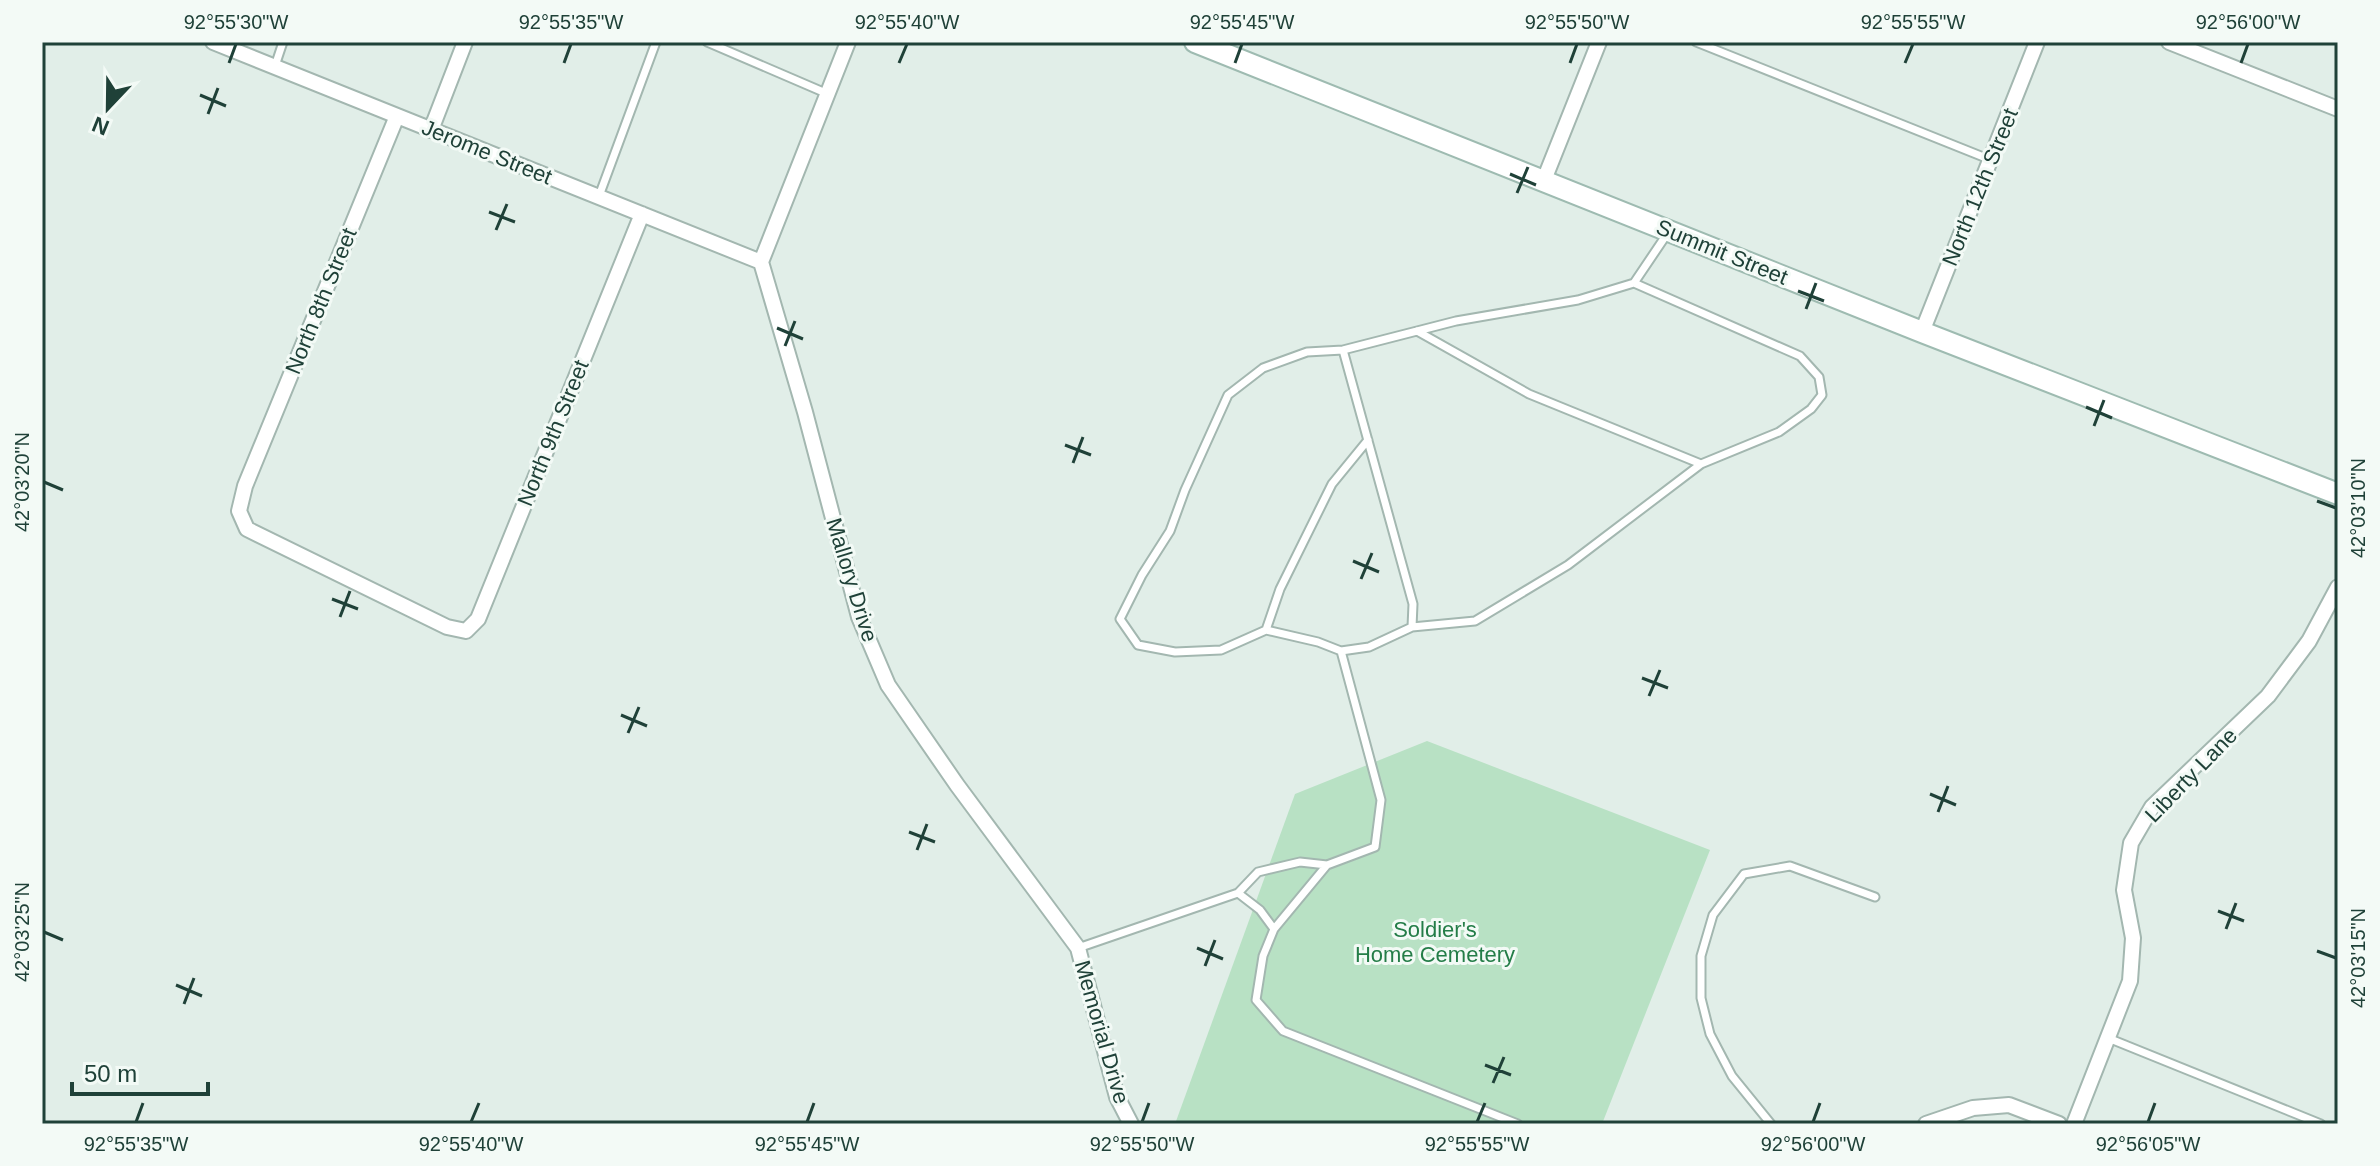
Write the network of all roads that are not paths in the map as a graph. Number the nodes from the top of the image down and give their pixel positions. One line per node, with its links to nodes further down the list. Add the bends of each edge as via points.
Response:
1 (213, 42): 13 (street, Jerome Street)
2 (283, 42): 13 (lane)
3 (465, 42): 17 (street)
4 (656, 42): 20 (lane)
5 (707, 42): 14 (lane)
6 (848, 42): 14 (street)
7 (1195, 42): 12 (street, Summit Street)
8 (1599, 42): 19 (street)
9 (1696, 42): 18 (lane)
10 (2037, 42): 18 (street, North 12th Street)
11 (2169, 42): 15 (street)
12 (1219, 46): 19 (street, Summit Street)
13 (275, 66): 16 (street, Jerome Street)
14 (828, 94): 23 (street)
15 (2338, 109)
16 (397, 116): 17 (street, Jerome Street); 32 (street, North 8th Street, via 239,511 247,529)
17 (431, 130): 20 (street, Jerome Street)
18 (1991, 160): 26 (street, North 12th Street)
19 (1544, 180): 22 (street, Summit Street)
20 (599, 196): 21 (street, Jerome Street)
21 (642, 214): 23 (street, Jerome Street); 32 (street, North 9th Street, via 478,619 466,631)
22 (1669, 230): 24 (lane); 26 (street, Summit Street)
23 (761, 262): 36 (street, Mallory Drive, via 859,617 888,685)
24 (1634, 283): 25 (lane, via 1578,300); 29 (lane, via 1800,356 1819,377 1822,395 1811,409 1779,432)
25 (1417, 331): 27 (lane); 29 (lane, via 1529,394)
26 (1922, 332): 30 (street, Summit Street)
27 (1343, 350): 28 (lane); 34 (lane, via 1307,352 1263,368 1228,395 1170,531 1120,619 1138,645 1175,652 1221,650)
28 (1368, 440): 33 (lane, via 1413,604); 34 (lane, via 1332,484 1280,589)
29 (1701, 464): 33 (lane, via 1568,565 1475,621)
30 (2338, 494)
31 (2338, 587): 42 (street, Liberty Lane, via 2309,641 2268,696 2152,807 2131,843 2124,890 2133,938 2130,981)
32 (447, 627)
33 (1412, 627): 35 (lane, via 1369,647)
34 (1266, 630): 35 (lane)
35 (1341, 651): 37 (lane, via 1381,800 1375,847)
36 (1017, 863): 41 (street, Memorial Drive)
37 (1327, 865): 38 (lane, via 1300,862 1258,872); 40 (lane)
38 (1238, 893): 40 (lane); 41 (lane)
39 (1875, 897): 45 (lane, via 1790,866 1744,874 1713,915 1701,956 1701,998 1710,1034 1732,1076)
40 (1274, 929): 44 (lane, via 1263,956 1256,1000 1283,1031)
41 (1078, 948): 43 (street, Memorial Drive, via 1117,1097)
42 (2108, 1038): 48 (street, Liberty Lane); 49 (lane)
43 (1131, 1124)
44 (1518, 1124)
45 (1771, 1124)
46 (1926, 1124): 47 (street, via 1973,1108 2009,1105)
47 (2059, 1124)
48 (2074, 1124)
49 (2321, 1124)

